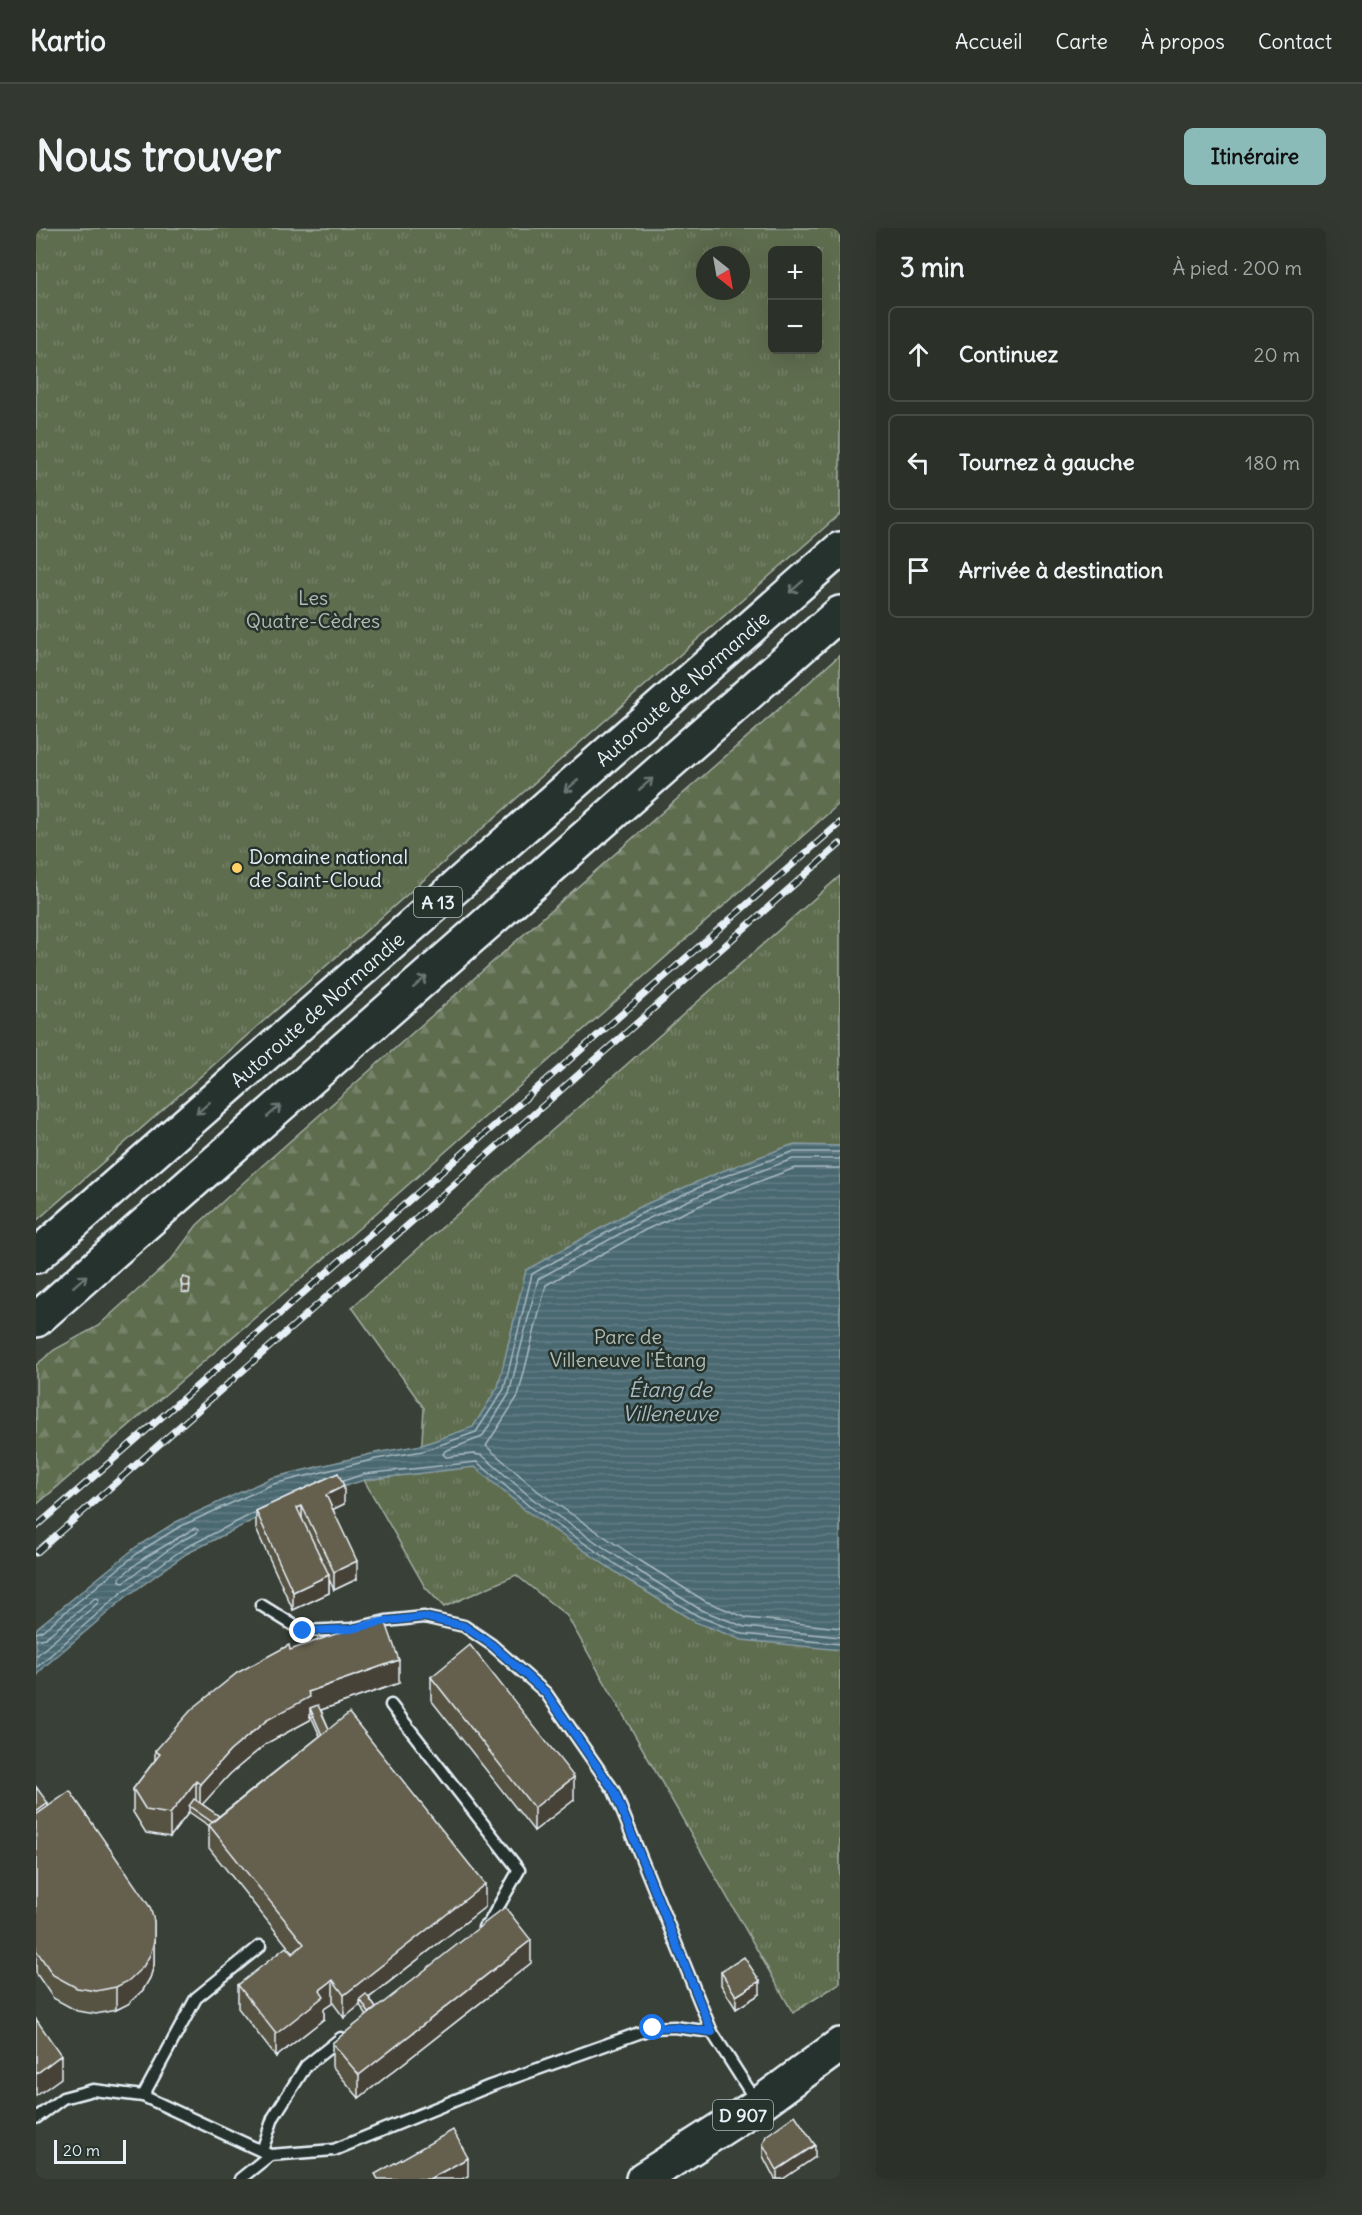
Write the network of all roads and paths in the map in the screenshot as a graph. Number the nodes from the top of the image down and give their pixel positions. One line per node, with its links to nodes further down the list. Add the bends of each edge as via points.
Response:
1 (840, 549): 3 (main road, Autoroute de Normandie / A 13, one-way to 3)
2 (840, 614): 4 (main road, A 13, one-way to 2)
3 (36, 1256)
4 (36, 1320)
5 (261, 1605): 10 (lane, via 303,1631 351,1629 424,1617 464,1626 492,1645 546,1693 614,1791)
6 (391, 1705): 7 (lane, via 519,1870 489,1923)
7 (470, 1937)
8 (260, 1946): 12 (lane, via 196,1998)
9 (352, 2030): 15 (lane, via 306,2066 273,2118)
10 (712, 2032): 13 (lane); 15 (lane, via 653,2028 490,2086 334,2150)
11 (840, 2046): 13 (main road, D 907)
12 (143, 2096): 14 (lane, via 93,2090 63,2098); 15 (lane)
13 (758, 2105): 17 (main road, D 907)
14 (36, 2118)
15 (266, 2153): 16 (lane)
16 (240, 2179)
17 (643, 2179)

